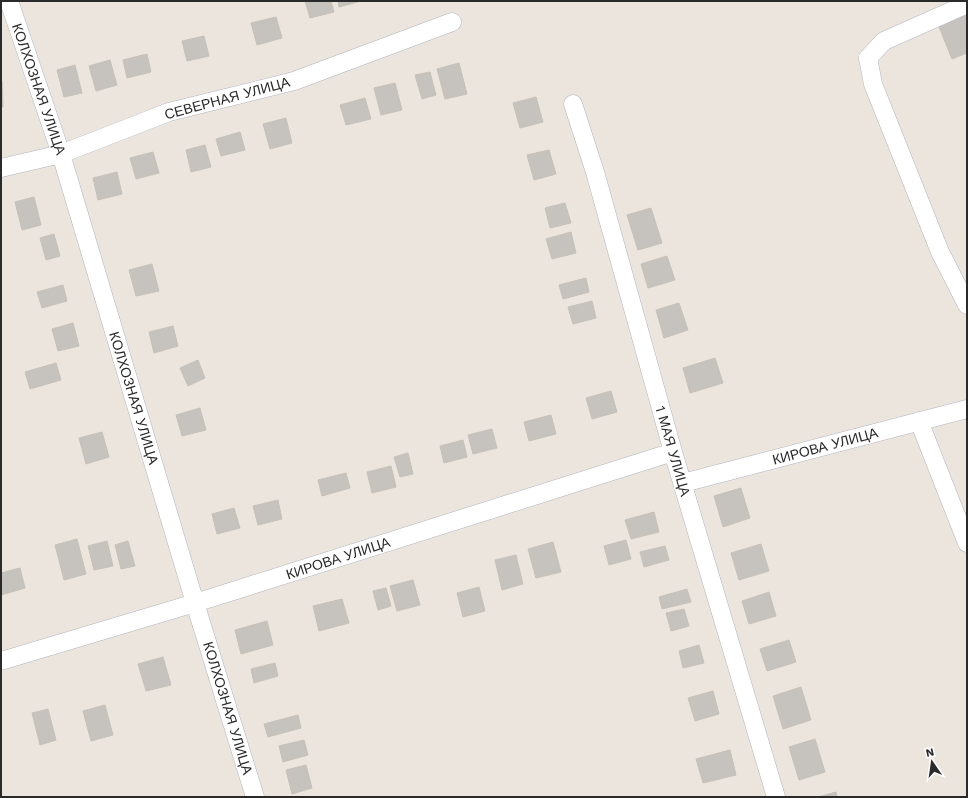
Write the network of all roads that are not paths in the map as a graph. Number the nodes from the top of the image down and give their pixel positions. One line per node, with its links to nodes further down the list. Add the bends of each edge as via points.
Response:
1 (9, 1): 5 (street, КОЛХОЗНАЯ УЛИЦА)
2 (967, 4): 7 (street, via 884,41 868,58 872,84 940,252)
3 (452, 22): 5 (street, СЕВЕРНАЯ УЛИЦА, via 294,81 169,112)
4 (573, 104): 10 (street, 1 МАЯ УЛИЦА, via 595,172)
5 (61, 154): 6 (street, СЕВЕРНАЯ УЛИЦА); 13 (street, КОЛХОЗНАЯ УЛИЦА)
6 (1, 168)
7 (967, 305)
8 (967, 409): 9 (street, КИРОВА УЛИЦА)
9 (919, 422): 11 (street, КИРОВА УЛИЦА); 12 (street)
10 (673, 452): 11 (street, 1 МАЯ УЛИЦА); 13 (street, КИРОВА УЛИЦА)
11 (683, 483): 16 (street, 1 МАЯ УЛИЦА)
12 (967, 543)
13 (195, 604): 14 (street, КИРОВА УЛИЦА); 15 (street, КОЛХОЗНАЯ УЛИЦА)
14 (1, 661)
15 (255, 797)
16 (776, 797)

